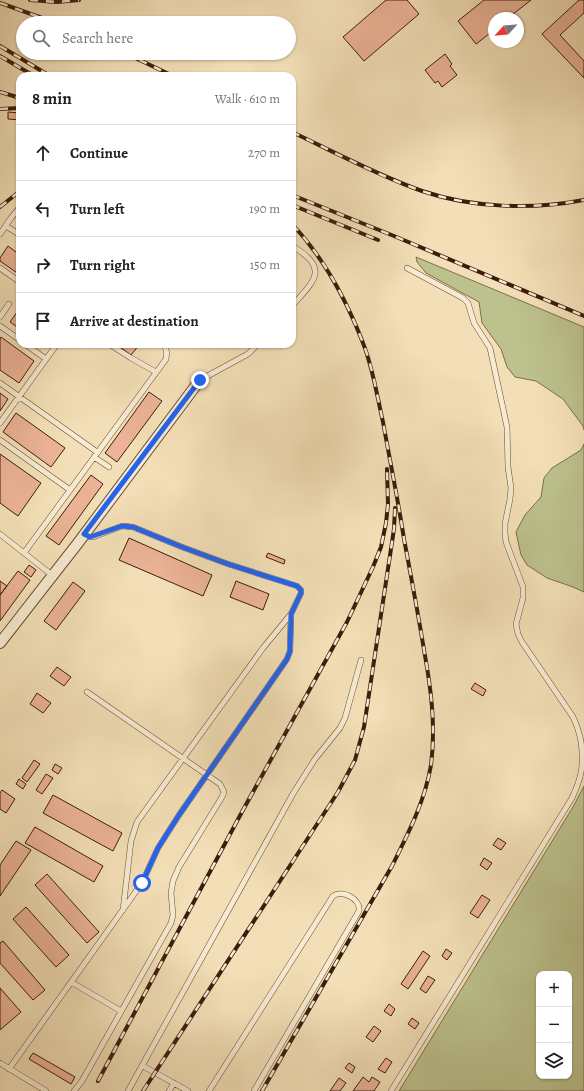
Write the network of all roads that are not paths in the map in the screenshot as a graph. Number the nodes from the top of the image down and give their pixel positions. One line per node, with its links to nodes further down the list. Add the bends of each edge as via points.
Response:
1 (16, 212): 2 (lane)
2 (6, 226): 3 (lane); 4 (lane)
3 (16, 232)
4 (0, 234)
5 (296, 249): 9 (lane, via 309,258 315,271 314,280)
6 (0, 268): 8 (lane)
7 (407, 268): 53 (lane, via 463,298 468,303 474,323 490,348 508,437 511,488 505,524 506,542 523,587 523,598 516,624 518,634 575,721 584,754 584,767 572,798)
8 (16, 279)
9 (296, 301)
10 (9, 304): 11 (lane)
11 (0, 317)
12 (0, 326): 13 (lane)
13 (16, 337)
14 (31, 348): 19 (lane)
15 (54, 348): 19 (lane)
16 (115, 348): 20 (lane)
17 (165, 348): 20 (lane, via 166,358)
18 (254, 348): 21 (lane, via 248,354)
19 (46, 359): 23 (lane)
20 (156, 372): 26 (lane)
21 (200, 380): 30 (street)
22 (0, 383): 23 (lane)
23 (19, 397): 24 (lane); 26 (lane)
24 (0, 423)
25 (0, 440): 28 (lane)
26 (96, 455): 27 (lane); 28 (lane)
27 (109, 467)
28 (70, 490): 31 (lane)
29 (0, 534): 31 (lane)
30 (84, 534): 32 (street); 33 (lane, via 90,537 122,526 133,527 228,564 297,586 301,593)
31 (24, 553): 32 (lane)
32 (52, 575): 34 (street)
33 (291, 614): 37 (lane); 38 (lane, via 290,651 287,659)
34 (0, 643)
35 (362, 660): 43 (lane, via 340,728 315,759 294,792)
36 (86, 692): 37 (lane)
37 (183, 758): 38 (lane); 39 (lane, via 145,810 133,832)
38 (207, 775): 39 (lane, via 158,848 142,883); 41 (lane, via 220,784 224,792 179,867 171,893 171,923)
39 (123, 911): 40 (lane)
40 (71, 982): 41 (lane); 44 (lane)
41 (121, 1011): 47 (lane)
42 (0, 1063): 44 (lane)
43 (143, 1066): 45 (lane); 48 (lane)
44 (9, 1069): 46 (lane)
45 (174, 1083): 49 (lane); 50 (lane)
46 (46, 1091)
47 (74, 1091)
48 (128, 1091)
49 (169, 1091)
50 (188, 1091)
51 (209, 1091): 52 (lane, via 333,896 336,893 344,893 356,900 359,911)
52 (254, 1091)
53 (390, 1091)

